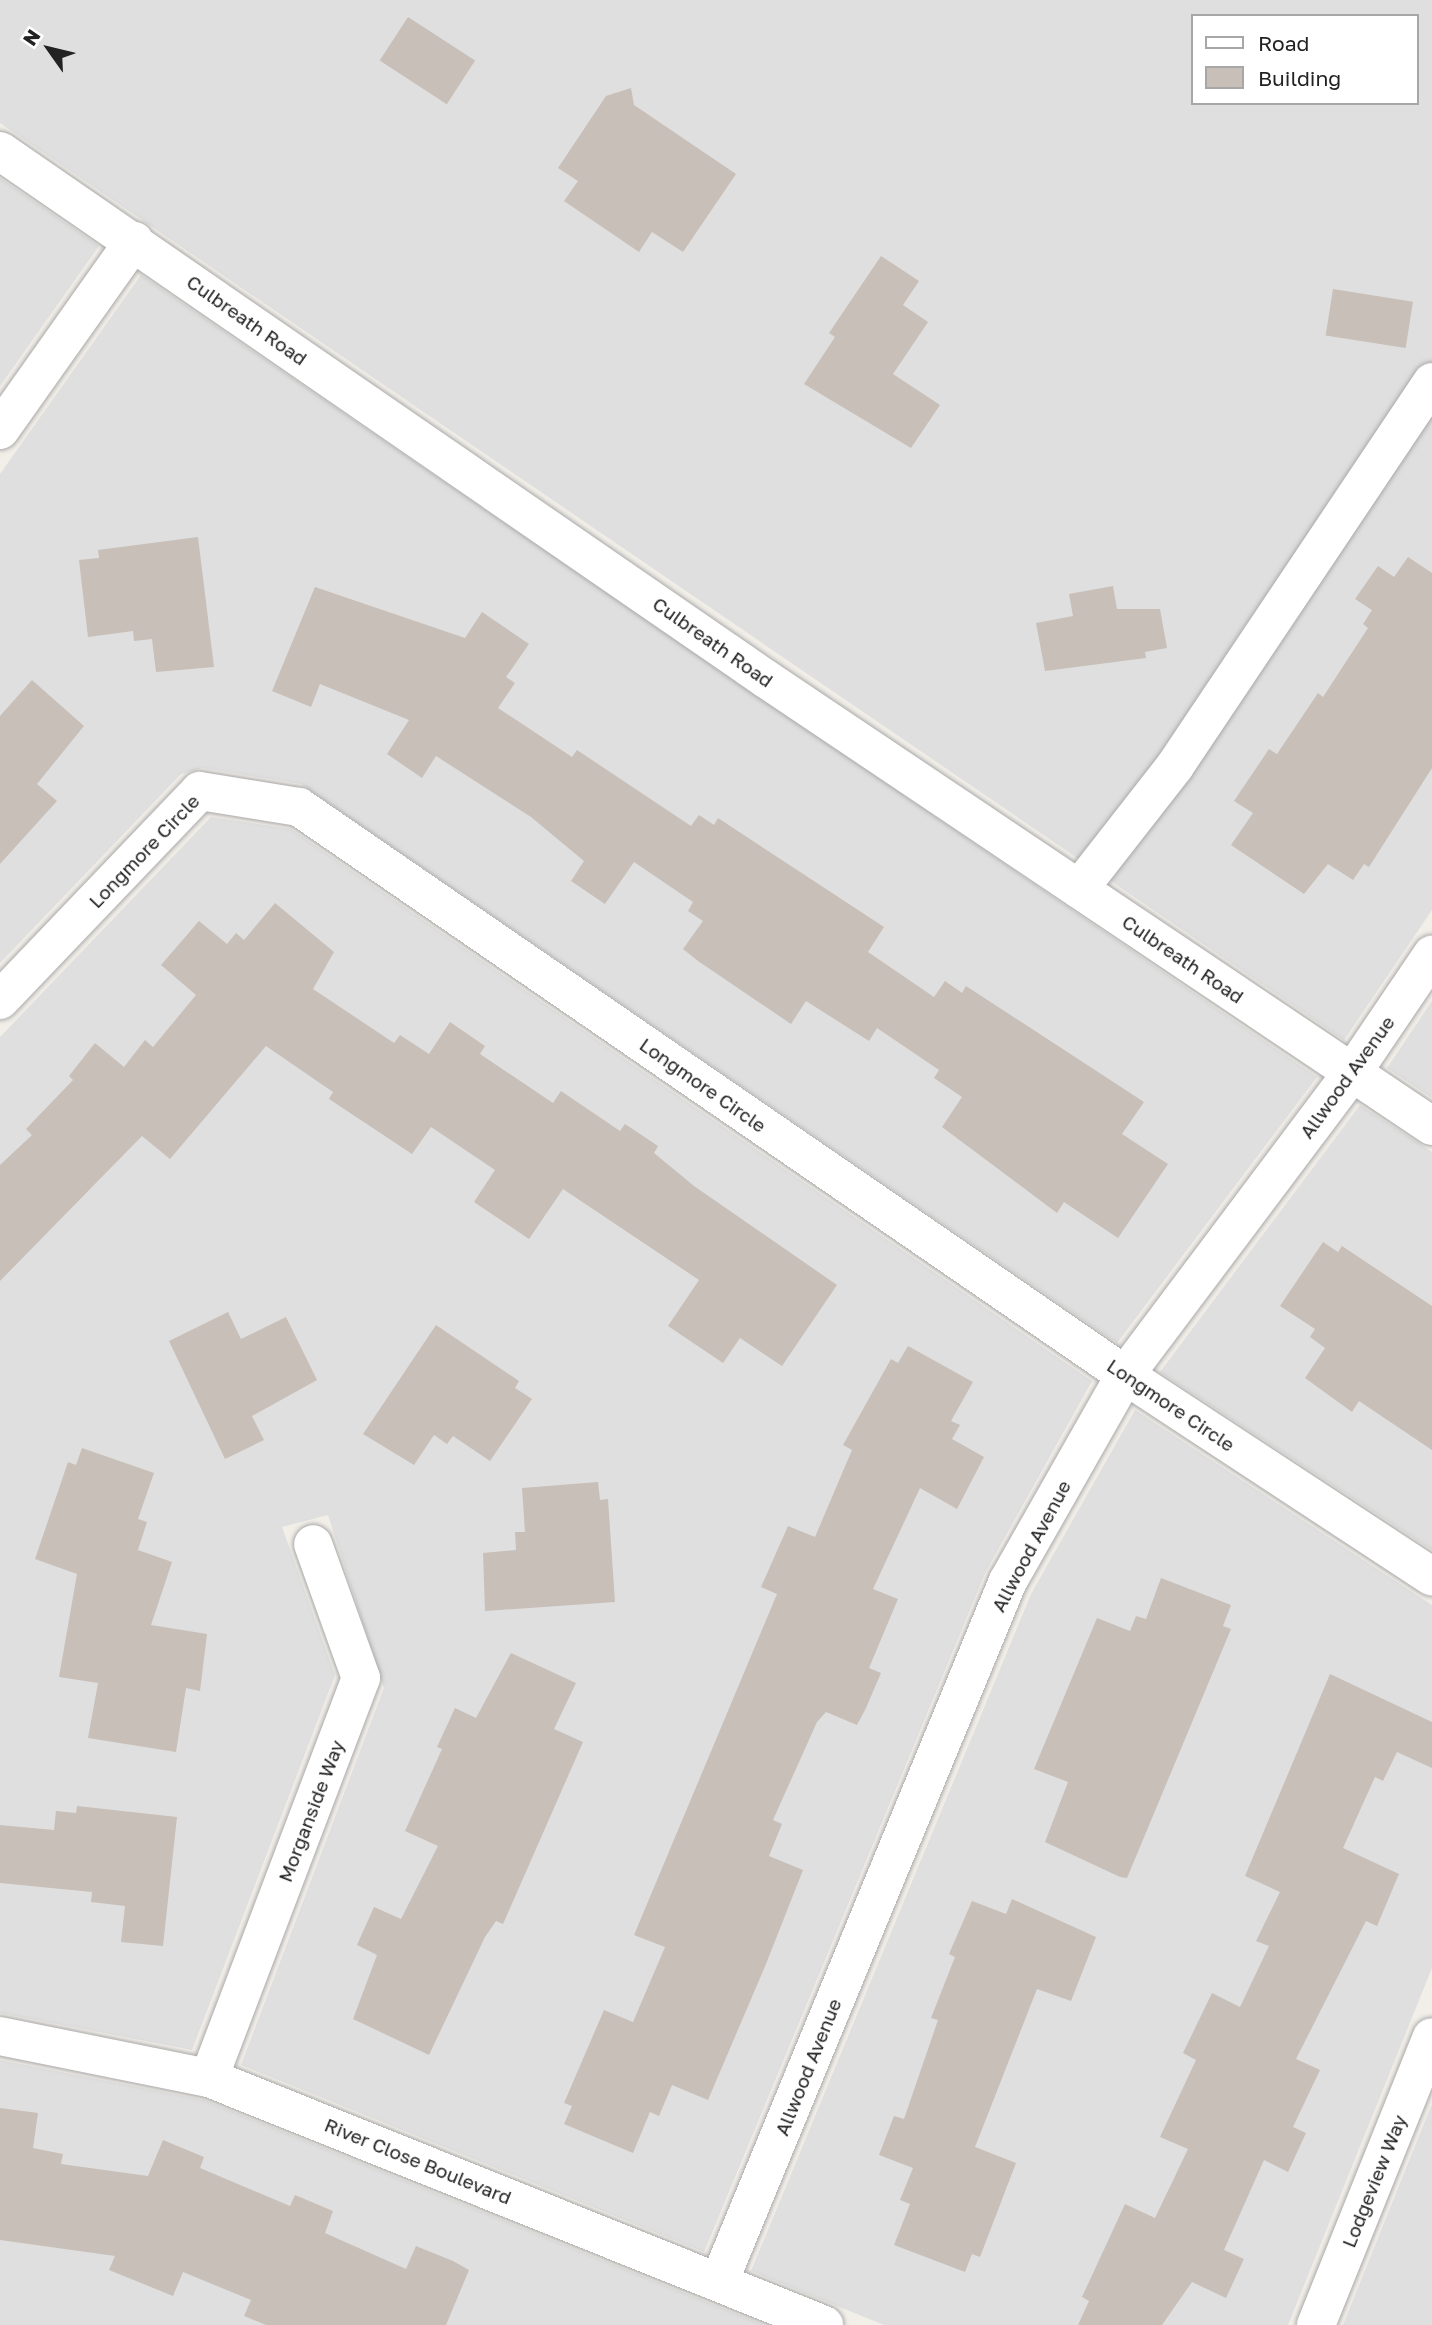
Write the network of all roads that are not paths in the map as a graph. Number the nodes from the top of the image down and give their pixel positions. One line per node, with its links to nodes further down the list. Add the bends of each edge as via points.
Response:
1 (0, 150): 2 (street, Culbreath Road)
2 (134, 242): 4 (street); 5 (street, Culbreath Road)
3 (1432, 382): 5 (street, via 1175,766)
4 (0, 430)
5 (1079, 888): 8 (street, Culbreath Road)
6 (1432, 955): 8 (street, Allwood Avenue)
7 (0, 1000): 10 (street, Longmore Circle, via 200,791 299,807)
8 (1352, 1073): 9 (street, Culbreath Road); 10 (street, Allwood Avenue)
9 (1432, 1126)
10 (1125, 1375): 12 (street, Longmore Circle); 16 (street, Allwood Avenue, via 1008,1581)
11 (313, 1544): 15 (street, Morganside Way, via 361,1678)
12 (1432, 1577)
13 (0, 2036): 15 (street, River Close Boulevard)
14 (1432, 2036): 18 (street, Lodgeview Way)
15 (209, 2078): 16 (street, River Close Boulevard)
16 (719, 2282): 17 (street, River Close Boulevard)
17 (824, 2325)
18 (1315, 2325)

